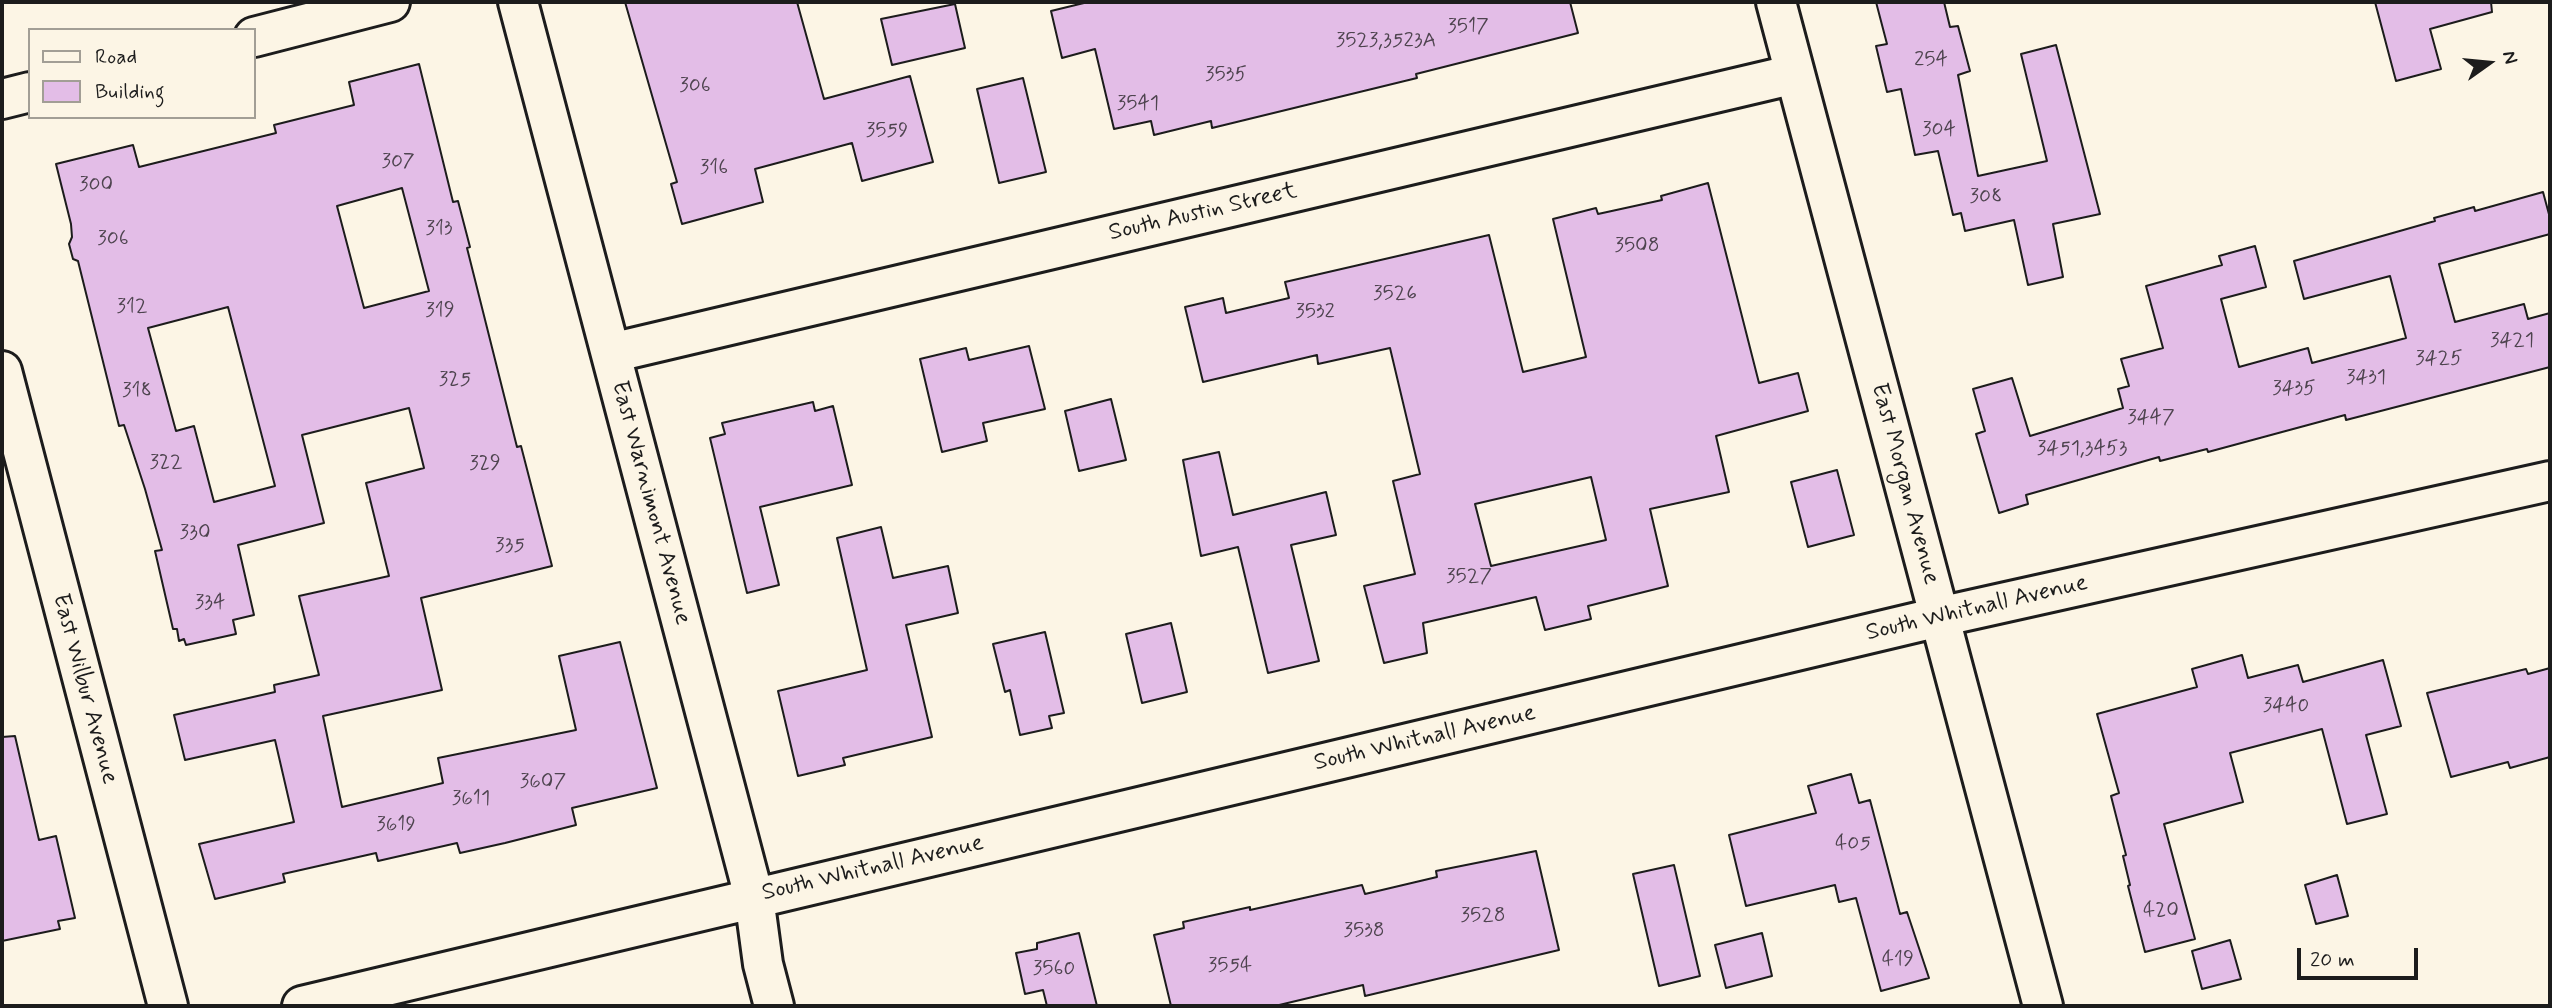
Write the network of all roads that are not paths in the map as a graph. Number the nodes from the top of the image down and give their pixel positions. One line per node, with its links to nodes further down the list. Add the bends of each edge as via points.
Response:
1 (390, 2): 4 (street)
2 (518, 2): 8 (street, East Warnimont Avenue)
3 (1776, 2): 5 (street, East Morgan Avenue)
4 (256, 36)
5 (1795, 74): 8 (street, South Austin Street); 11 (street, East Morgan Avenue)
6 (28, 92): 7 (street)
7 (2, 99)
8 (611, 353): 12 (street, East Warnimont Avenue)
9 (2, 371): 13 (street, East Wilbur Avenue)
10 (2550, 481): 11 (street, South Whitnall Avenue)
11 (1939, 617): 12 (street, South Whitnall Avenue); 16 (street, East Morgan Avenue)
12 (754, 897): 14 (street, South Whitnall Avenue); 15 (street, East Warnimont Avenue)
13 (168, 1006)
14 (302, 1006)
15 (774, 1006)
16 (2043, 1006)

